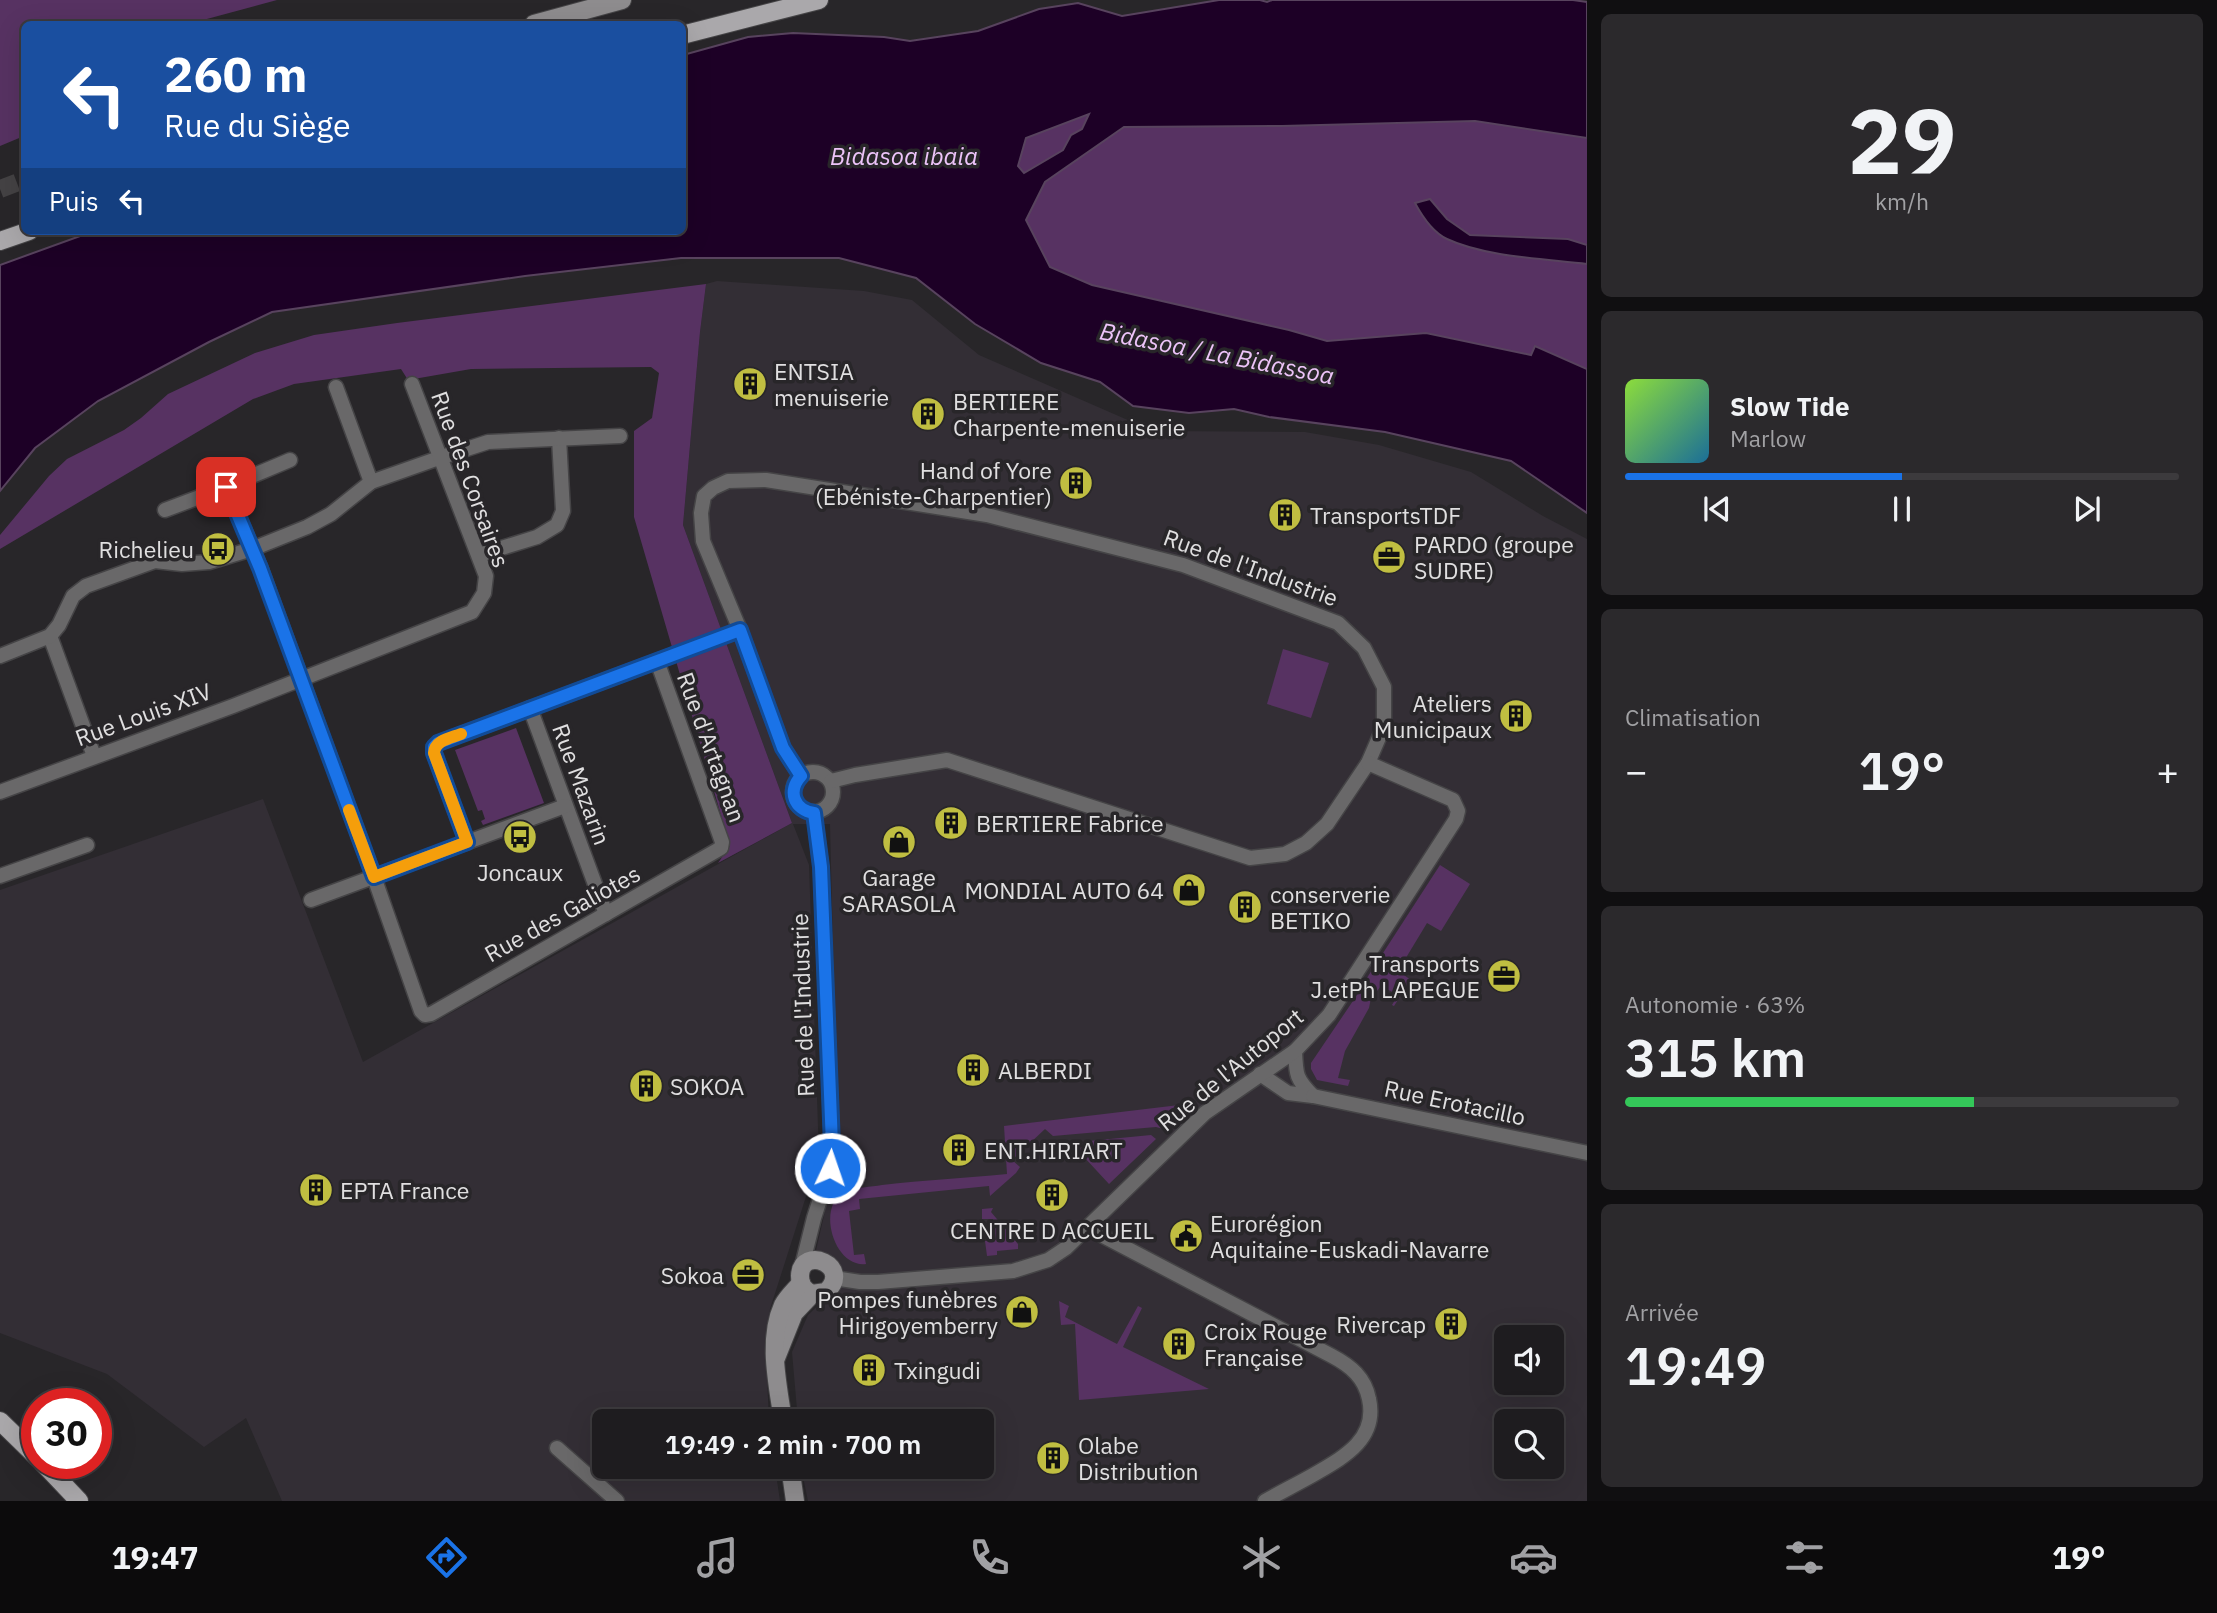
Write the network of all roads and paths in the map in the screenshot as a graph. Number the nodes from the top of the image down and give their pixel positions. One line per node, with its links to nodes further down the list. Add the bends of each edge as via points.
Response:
1 (620, 0): 4 (street)
2 (818, 0): 3 (main road)
3 (768, 7): 5 (main road)
4 (545, 21)
5 (686, 34)
6 (21, 234): 7 (main road)
7 (0, 241)
8 (412, 384): 12 (street, Rue des Corsaires)
9 (336, 387): 14 (street)
10 (620, 436): 11 (street)
11 (558, 438): 12 (street, via 488,442); 18 (street, via 563,511 557,525 537,537)
12 (439, 458): 14 (street); 18 (street, Rue des Corsaires)
13 (290, 460): 15 (street)
14 (371, 482): 17 (street, via 331,514)
15 (226, 487): 16 (street); 17 (street)
16 (165, 510)
17 (252, 550): 20 (street, via 209,562 155,561 86,586 73,596); 23 (street)
18 (479, 555): 23 (street, Rue des Corsaires, via 486,576 484,593 472,612)
19 (740, 630): 22 (street); 26 (street, Rue de l'Industrie, via 703,541 704,496 728,481 766,480 987,515 1183,565 1338,622 1364,648 1384,687 1384,726); 27 (street, Rue de l'Industrie, via 783,748)
20 (50, 636): 21 (street); 25 (street)
21 (0, 656)
22 (656, 661): 24 (street); 34 (street, Rue d'Artagnan)
23 (301, 680): 25 (street, Rue Louis XIV); 36 (street)
24 (530, 708): 30 (street, Rue Mazarin); 32 (street, via 434,747)
25 (94, 756): 29 (street, Rue Louis XIV)
26 (1368, 763): 28 (street, Rue de l'Industrie, via 1327,824 1306,843 1285,854 1250,858 947,760); 39 (street, Rue de l'Autoport, via 1453,800 1456,819 1329,1016)
27 (801, 776): 28 (street, Rue de l'Industrie, via 820,772); 31 (street, via 794,786 794,799 802,809)
28 (831, 781): 31 (street, via 832,802)
29 (0, 792)
30 (565, 806): 32 (street); 38 (street, Rue Mazarin)
31 (814, 813): 44 (street, Rue de l'Industrie, via 821,867 832,1145)
32 (467, 842): 36 (street)
33 (87, 845): 35 (street)
34 (721, 848): 38 (street, Rue des Galiotes)
35 (0, 876)
36 (374, 877): 37 (street); 38 (street, Rue des Galiotes, via 425,1015)
37 (311, 900)
38 (606, 914)
39 (1295, 1051): 40 (street, Rue de l'Autoport); 41 (street, via 1295,1071)
40 (1260, 1074): 41 (street, Rue Erotacillo, via 1289,1093); 43 (street, Rue de l'Autoport, via 1205,1113)
41 (1313, 1096): 42 (street, Rue Erotacillo)
42 (1587, 1153)
43 (1088, 1228): 46 (street, Rue de l'Autoport, via 1048,1260 1013,1271 878,1282); 57 (street, via 1356,1372 1371,1405 1363,1438 1351,1452)
44 (811, 1235): 45 (street); 47 (street, Rue de l'Industrie)
45 (822, 1260): 46 (street); 47 (street, via 808,1261)
46 (834, 1278): 47 (street, Rue de l'Industrie, via 826,1292)
47 (805, 1281): 48 (street, Rue de l'Industrie, via 776,1358)
48 (781, 1409)
49 (0, 1420): 50 (main road)
50 (21, 1441)
51 (557, 1448): 55 (street)
52 (58, 1479): 54 (main road)
53 (792, 1479): 56 (street)
54 (79, 1501)
55 (617, 1501)
56 (795, 1501)
57 (1265, 1501)

